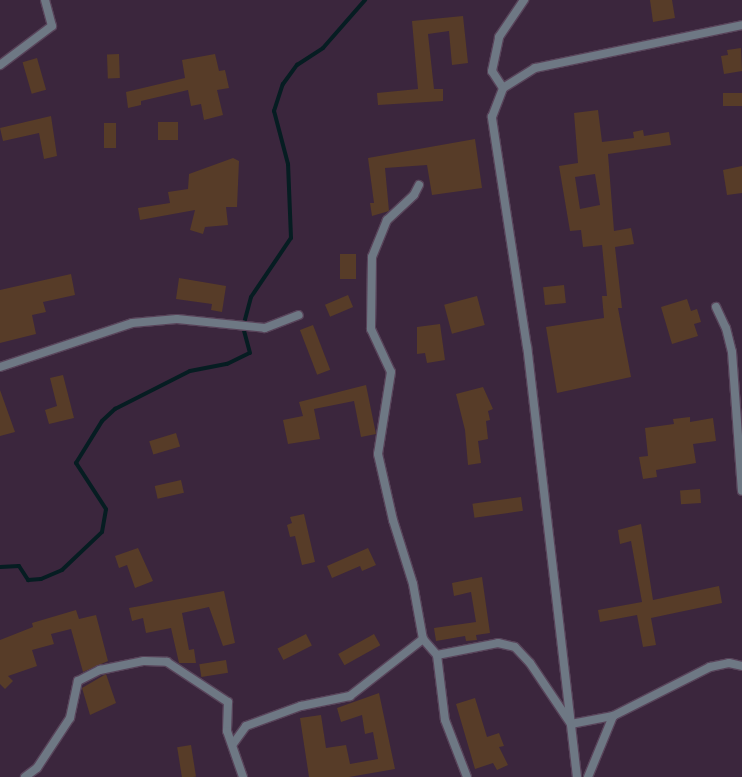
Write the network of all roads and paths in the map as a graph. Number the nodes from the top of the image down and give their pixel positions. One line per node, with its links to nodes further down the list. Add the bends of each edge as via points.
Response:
1 (45, 0): 4 (street, via 52,26)
2 (524, 0): 5 (street, via 499,37 492,71)
3 (742, 25): 5 (street, via 535,68)
4 (0, 65)
5 (503, 88): 15 (street, via 492,117 527,347)
6 (419, 185): 11 (street, via 414,195 387,220 372,257 371,329 391,372 378,454 413,584)
7 (716, 307): 10 (street, via 726,328 732,352)
8 (299, 315): 9 (street, via 265,328 177,319 132,323)
9 (0, 367)
10 (742, 491)
11 (423, 639): 12 (street); 16 (street, via 350,696 301,706 246,726)
12 (437, 655): 15 (street, via 498,643 515,648 530,663); 19 (street, via 445,720)
13 (742, 666): 14 (street, via 729,663 710,668)
14 (613, 716): 15 (street); 21 (street)
15 (571, 724): 20 (street)
16 (233, 744): 17 (street, via 227,731 228,702 167,662 144,661 100,670 78,681 70,718 37,768); 18 (street)
17 (25, 777)
18 (243, 777)
19 (467, 777)
20 (577, 777)
21 (588, 777)

